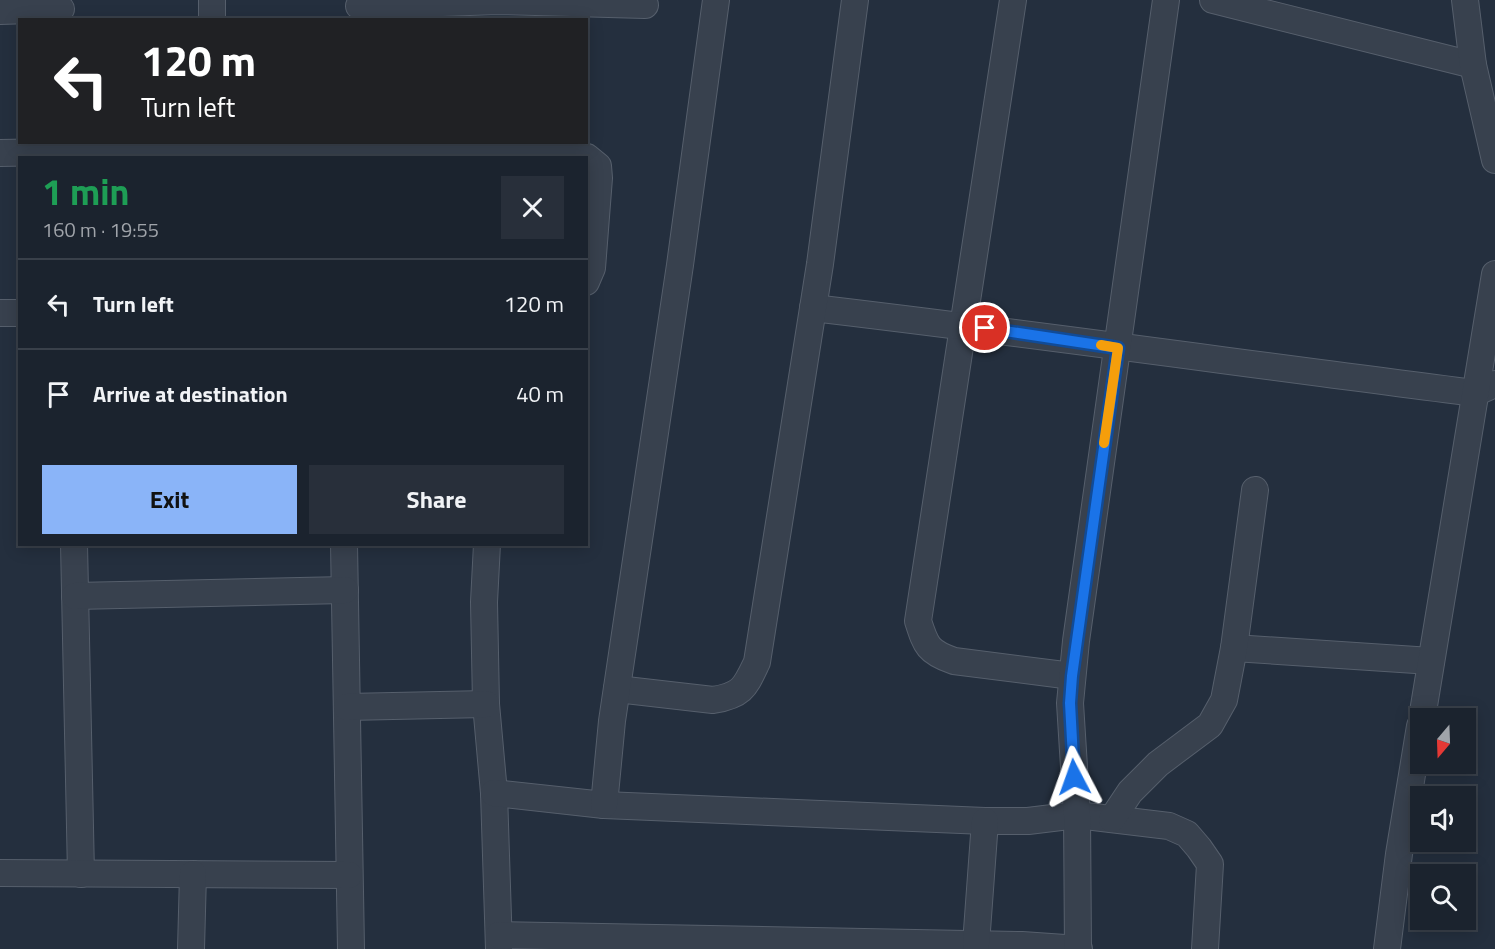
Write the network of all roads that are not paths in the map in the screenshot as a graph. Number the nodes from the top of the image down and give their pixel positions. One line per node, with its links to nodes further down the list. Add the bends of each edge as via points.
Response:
1 (212, 0): 13 (street)
2 (496, 0): 9 (street); 10 (street)
3 (716, 0): 41 (street)
4 (855, 0): 26 (street)
5 (1013, 0): 29 (street)
6 (1166, 0): 30 (street)
7 (1213, 0): 14 (street)
8 (1465, 0): 14 (street)
9 (645, 5)
10 (359, 8)
11 (62, 10): 12 (street)
12 (0, 11)
13 (212, 18)
14 (1473, 65): 23 (street)
15 (64, 147): 18 (street); 19 (street)
16 (211, 147): 19 (street); 20 (street)
17 (356, 147): 20 (street); 21 (street)
18 (0, 153)
19 (106, 154)
20 (288, 155)
21 (582, 156)
22 (588, 158): 25 (street, via 598,166 599,178)
23 (1495, 160)
24 (1495, 274): 31 (street)
25 (588, 277)
26 (813, 308): 29 (street); 41 (street, via 757,662 745,687 728,698 713,700)
27 (0, 313): 28 (street)
28 (18, 313)
29 (963, 325): 30 (street); 40 (street, via 918,621 926,644 936,654 954,661)
30 (1118, 348): 31 (street); 40 (street)
31 (1485, 388): 39 (street)
32 (1255, 490): 38 (street)
33 (74, 546): 37 (street)
34 (344, 546): 36 (street)
35 (488, 546): 42 (street, via 484,602)
36 (345, 590): 37 (street); 43 (street)
37 (75, 596): 52 (street)
38 (1234, 648): 39 (street); 49 (street, via 1224,700 1210,725 1158,764 1130,792)
39 (1431, 661): 44 (street)
40 (1072, 676): 48 (street)
41 (617, 689): 47 (street)
42 (486, 704): 43 (street); 46 (street)
43 (347, 707): 54 (street)
44 (1424, 708)
45 (1412, 774): 62 (street)
46 (494, 793): 47 (street); 55 (street)
47 (604, 805): 50 (street)
48 (1077, 815): 49 (street); 50 (street); 60 (street)
49 (1112, 819): 61 (street, via 1169,826 1187,834 1199,848 1210,864)
50 (985, 821): 56 (street)
51 (0, 873): 52 (street)
52 (81, 874): 53 (street)
53 (193, 874): 54 (street); 58 (street)
54 (349, 875): 59 (street)
55 (499, 942): 57 (street)
56 (976, 944): 57 (street); 60 (street)
57 (923, 946)
58 (191, 949)
59 (351, 949)
60 (1078, 949)
61 (1205, 949)
62 (1387, 949)

